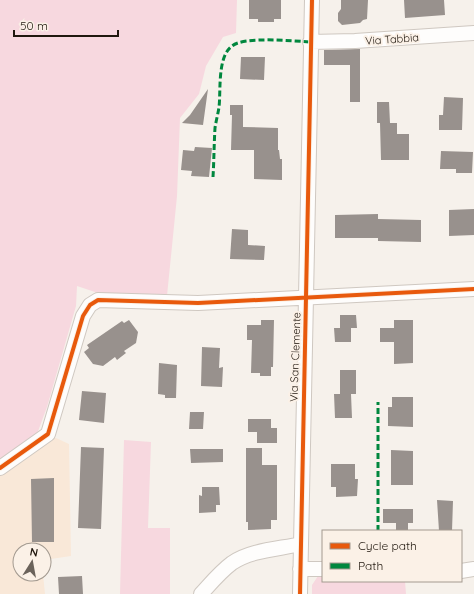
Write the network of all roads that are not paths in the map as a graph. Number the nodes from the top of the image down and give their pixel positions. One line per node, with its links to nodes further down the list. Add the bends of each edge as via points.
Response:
1 (312, 0): 3 (street, Via San Clemente)
2 (474, 33): 3 (street, Via Tabbia)
3 (310, 42): 5 (street, Via San Clemente)
4 (474, 289): 5 (street)
5 (306, 298): 6 (street, via 198,303 98,300 90,305 83,316 48,434); 7 (street, Via San Clemente)
6 (0, 468)
7 (301, 544): 8 (street, Via San Clemente); 12 (street, via 257,553 233,562)
8 (300, 569): 9 (street); 13 (street, Via San Clemente)
9 (322, 569)
10 (474, 569): 11 (street)
11 (462, 571)
12 (201, 594)
13 (300, 594)

